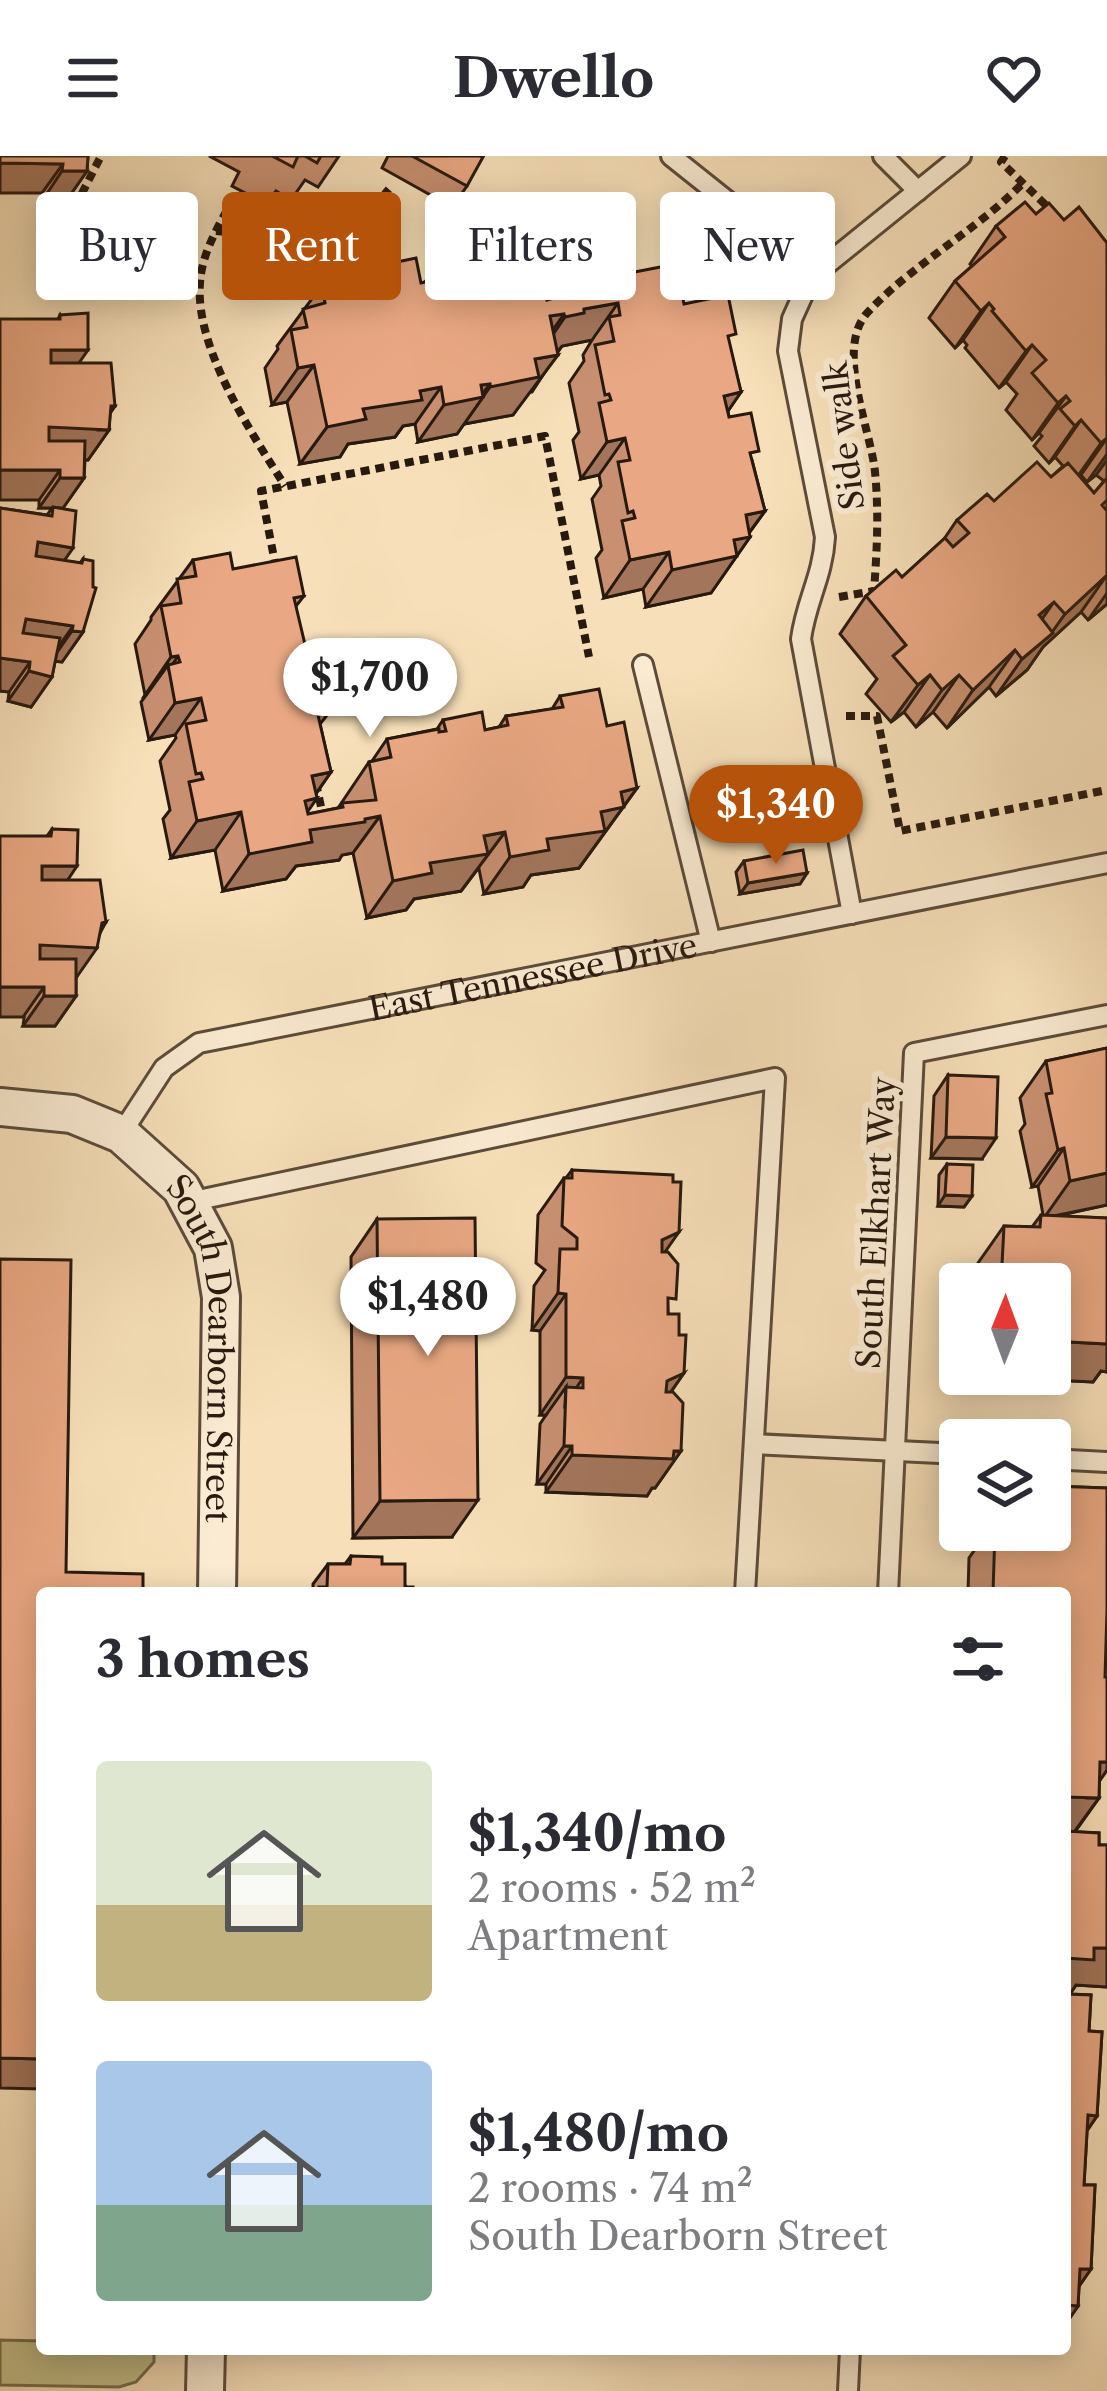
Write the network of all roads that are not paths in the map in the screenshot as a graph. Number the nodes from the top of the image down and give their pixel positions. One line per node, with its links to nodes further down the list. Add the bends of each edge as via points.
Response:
1 (671, 156): 5 (lane)
2 (883, 156): 4 (lane)
3 (961, 156): 4 (lane)
4 (918, 191): 6 (lane)
5 (716, 192)
6 (835, 261)
7 (801, 300): 10 (lane, via 788,351 825,537 801,639)
8 (643, 665): 11 (lane)
9 (1107, 863): 10 (lane, East Tennessee Drive)
10 (852, 914): 11 (lane, East Tennessee Drive)
11 (711, 942): 14 (lane, East Tennessee Drive, via 199,1043 164,1068)
12 (1107, 1015): 17 (lane, South Elkhart Way, via 914,1053)
13 (0, 1107): 14 (street, via 72,1114)
14 (121, 1134): 15 (street, South Dearborn Street)
15 (189, 1202): 16 (lane, via 775,1078); 21 (street, South Dearborn Street, via 213,1248 221,1297)
16 (754, 1444): 17 (lane); 22 (lane)
17 (896, 1450): 18 (lane); 23 (lane, South Elkhart Way)
18 (939, 1453)
19 (1071, 1460): 20 (lane)
20 (1107, 1462)
21 (217, 1587)
22 (746, 1587)
23 (888, 1587)
24 (206, 2355): 26 (street)
25 (850, 2355): 27 (lane)
26 (205, 2391)
27 (848, 2391)

